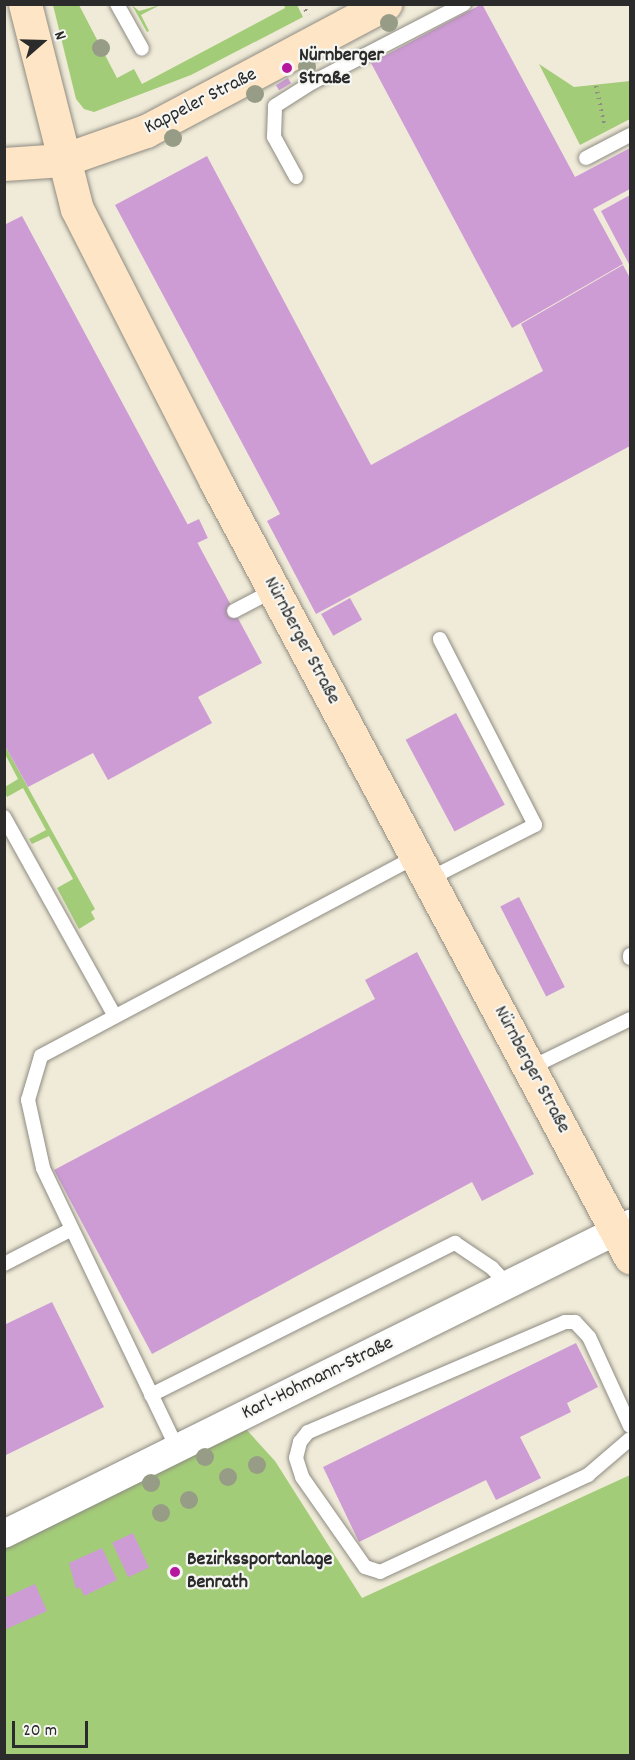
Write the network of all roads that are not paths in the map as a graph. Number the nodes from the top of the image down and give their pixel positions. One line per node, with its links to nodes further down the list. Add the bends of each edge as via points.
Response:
1 (25, 4): 8 (street, Nürnberger Straße)
2 (117, 4): 5 (lane)
3 (385, 4): 8 (street, Kappeler Straße, via 146,131)
4 (464, 4): 10 (lane, via 313,82 275,106 274,137)
5 (141, 49)
6 (630, 135): 7 (lane)
7 (586, 158)
8 (63, 160): 9 (street, Kappeler Straße); 11 (street, Nürnberger Straße, via 77,209 91,238)
9 (4, 164)
10 (296, 177)
11 (274, 590): 12 (lane); 15 (street, Nürnberger Straße)
12 (234, 611)
13 (440, 639): 15 (lane, via 535,825)
14 (4, 817): 16 (lane)
15 (422, 868): 16 (lane); 18 (street, Nürnberger Straße)
16 (114, 1016): 19 (lane, via 41,1056 28,1100 42,1168)
17 (630, 1019): 18 (lane)
18 (530, 1068): 20 (street, Nürnberger Straße)
19 (72, 1229): 21 (lane); 23 (lane)
20 (626, 1237): 22 (street, Karl-Hohmann-Straße)
21 (4, 1264)
22 (508, 1284): 23 (lane, via 455,1243); 26 (street, Karl-Hohmann-Straße)
23 (151, 1395): 26 (lane)
24 (630, 1426): 25 (lane, via 589,1336 575,1322 565,1322 308,1432 300,1442 296,1458 302,1477 365,1567 380,1572 588,1474)
25 (630, 1439)
26 (177, 1448): 27 (street, Karl-Hohmann-Straße)
27 (4, 1533)

